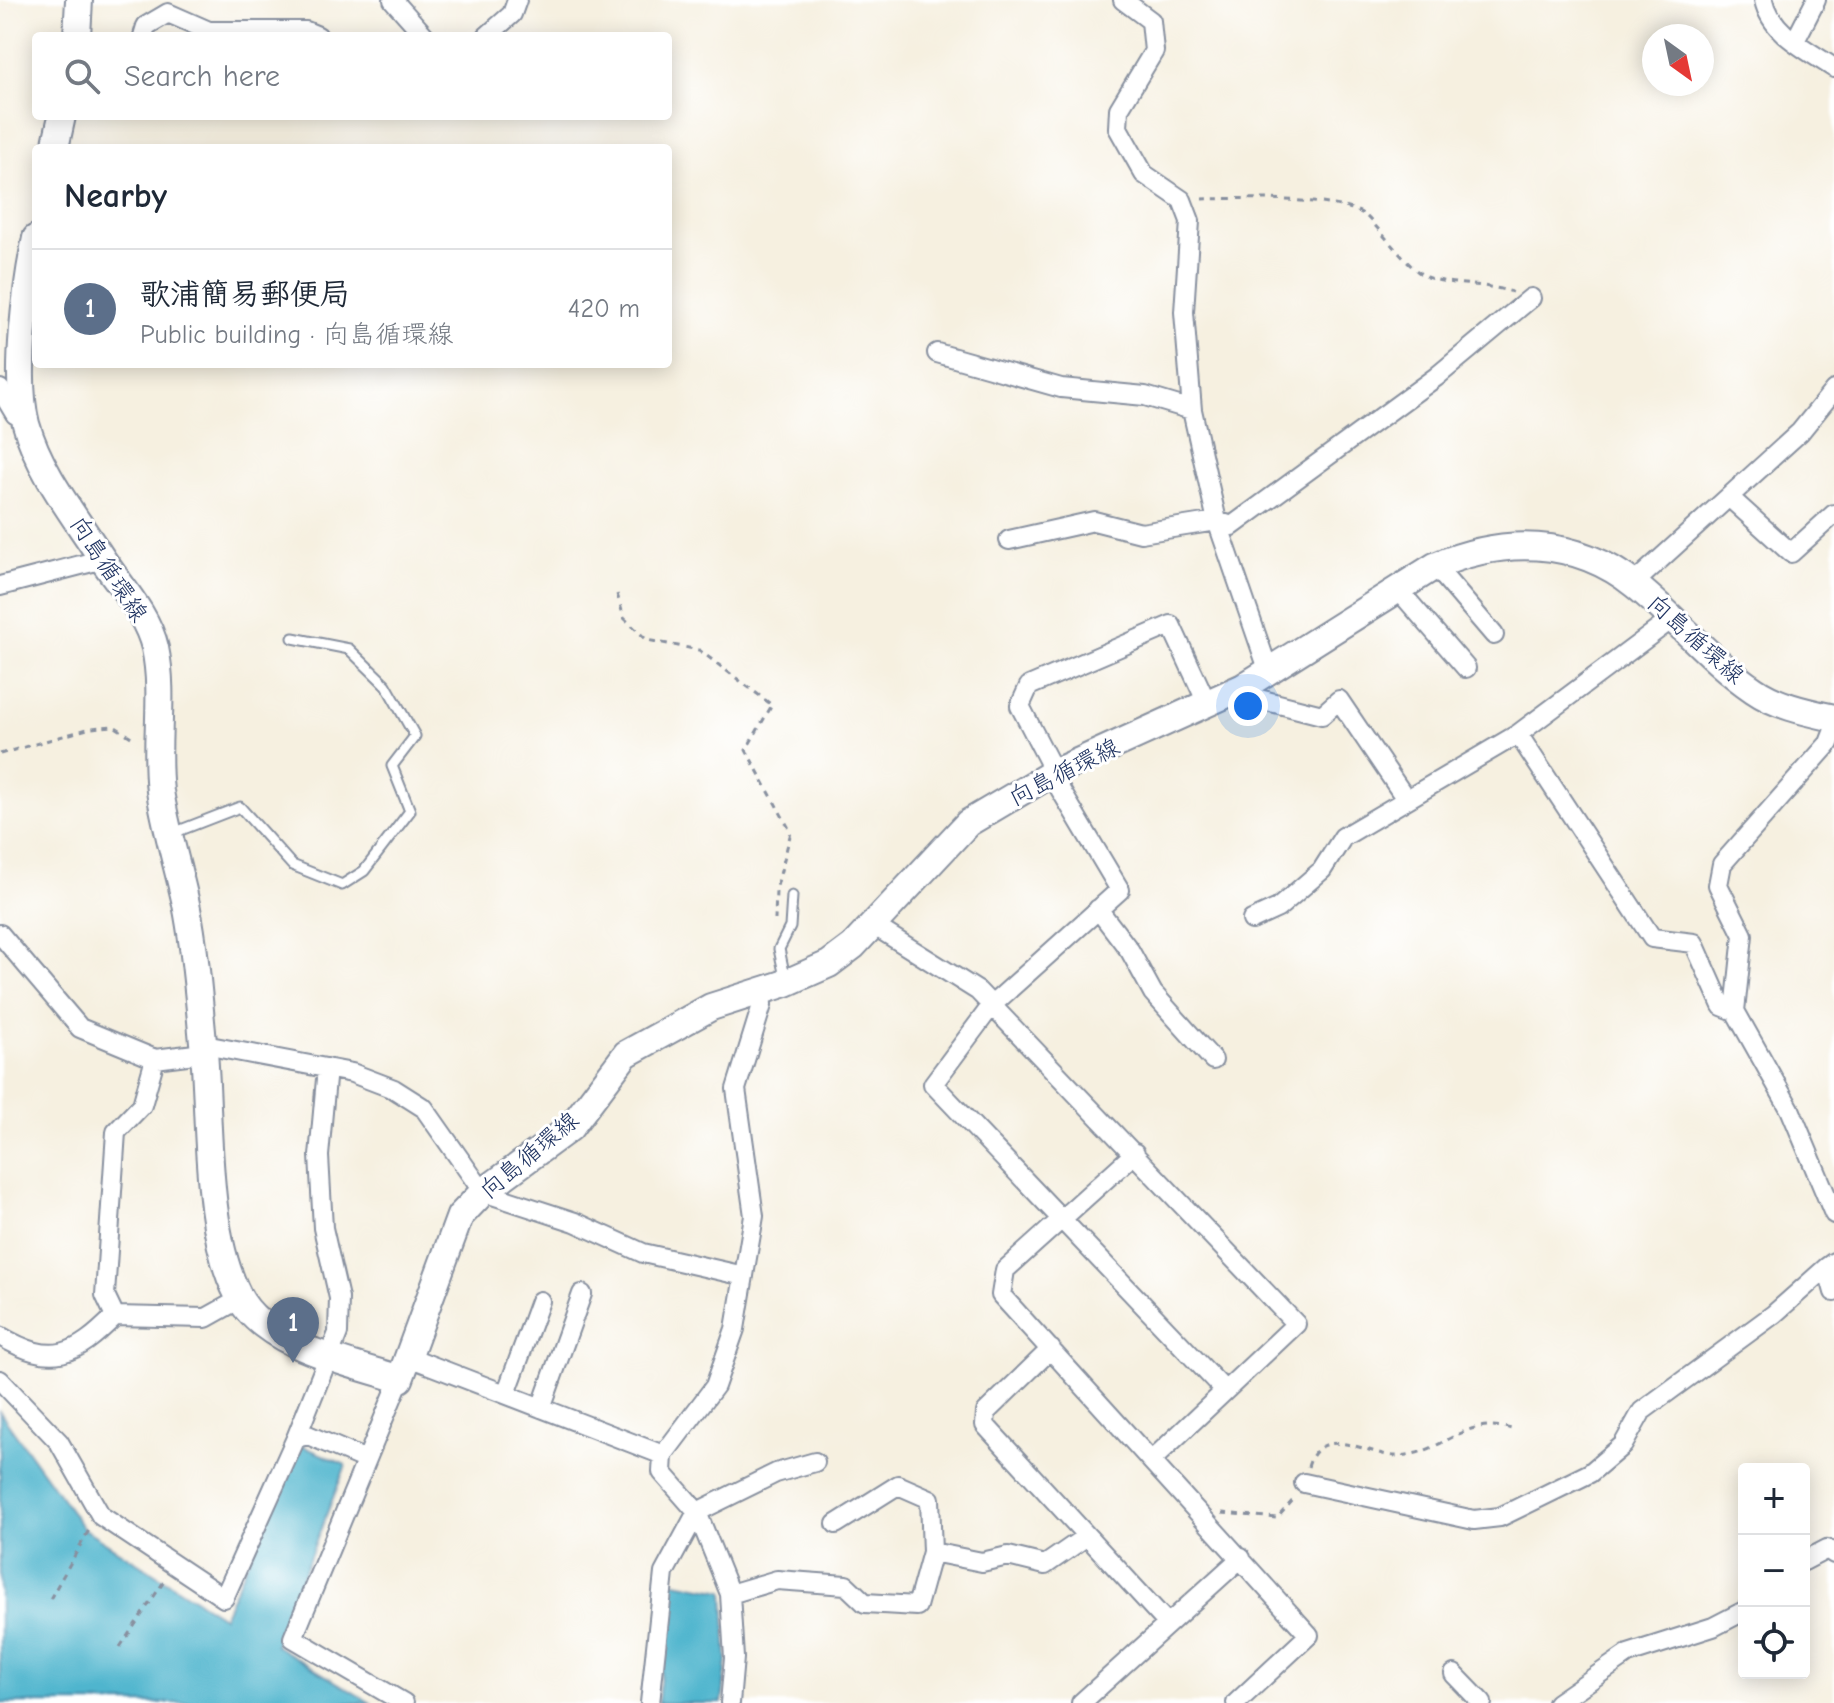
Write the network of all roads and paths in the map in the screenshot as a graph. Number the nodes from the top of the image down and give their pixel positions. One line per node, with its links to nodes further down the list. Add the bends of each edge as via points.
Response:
1 (79, 0): 7 (main road)
2 (393, 0): 10 (street)
3 (517, 0): 11 (street, via 512,14)
4 (1123, 0): 16 (street, via 1151,21 1154,51 1119,109 1118,128 1144,174)
5 (1764, 0): 12 (street, via 1778,29)
6 (1816, 0): 12 (street)
7 (77, 32)
8 (144, 32): 9 (street, via 168,13 209,31)
9 (308, 32)
10 (421, 32)
11 (492, 32)
12 (1795, 41): 13 (street)
13 (1834, 68)
14 (61, 120): 15 (main road)
15 (56, 144)
16 (1182, 200): 18 (path, via 1250,198 1346,207 1363,213 1425,277 1488,284); 22 (street, via 1190,221 1184,312)
17 (32, 257): 23 (main road, 向島循環線, via 21,391)
18 (1531, 298): 26 (street, via 1337,453 1232,526)
19 (937, 353): 22 (street, via 1061,388 1145,396)
20 (0, 389): 23 (street, via 15,414)
21 (1834, 390): 24 (street, via 1800,432)
22 (1192, 410): 26 (street)
23 (25, 412): 28 (main road, 向島循環線, via 47,471)
24 (1729, 497): 25 (street, via 1791,553); 30 (street)
25 (1834, 514)
26 (1217, 521): 27 (street, via 1141,533 1094,521); 38 (street)
27 (1009, 540)
28 (100, 556): 31 (street); 48 (main road, 向島循環線, via 143,618 155,647 160,789)
29 (1435, 566): 30 (main road, 向島循環線, via 1469,551 1546,545 1594,560); 32 (main road, 向島循環線); 35 (street)
30 (1634, 583): 34 (main road, 向島循環線)
31 (0, 586)
32 (1396, 587): 37 (street); 38 (main road, 向島循環線)
33 (617, 594): 54 (path, via 624,618 647,640 699,650 772,705 746,750 791,832 776,890)
34 (1672, 619): 41 (main road, 向島循環線, via 1756,692); 43 (street)
35 (1494, 635)
36 (293, 638): 48 (lane, via 349,649 386,685 415,736 392,766 410,811 364,871 342,885 292,865 240,807)
37 (1466, 668)
38 (1269, 672): 39 (main road, 向島循環線)
39 (1243, 687): 40 (main road, 向島循環線); 47 (street, via 1255,698 1322,715 1339,700)
40 (1207, 703): 46 (main road, 向島循環線); 46 (street, via 1171,625 1029,686 1020,706)
41 (1834, 718)
42 (1834, 730): 57 (street, via 1829,743 1722,864 1718,885 1743,935)
43 (1518, 734): 47 (street); 57 (street, via 1652,938 1694,943 1722,1006)
44 (139, 742): 45 (path, via 114,726)
45 (0, 754)
46 (1051, 774): 50 (street, via 1120,890); 52 (main road, 向島循環線, via 968,823)
47 (1406, 799): 51 (street, via 1343,837 1322,870 1278,908)
48 (170, 834): 58 (main road, 向島循環線, via 187,909)
49 (792, 896): 55 (lane, via 790,927 779,949)
50 (1098, 909): 56 (street); 60 (street, via 1153,993)
51 (1252, 920)
52 (873, 925): 55 (main road, 向島循環線, via 829,964); 56 (street)
53 (0, 934): 59 (street, via 80,1028)
54 (775, 934)
55 (774, 986): 64 (main road, 向島循環線, via 711,1007 626,1054 570,1128); 68 (street, via 762,1005 736,1089 754,1216)
56 (992, 1005): 62 (street); 66 (street, via 933,1084)
57 (1735, 1011): 63 (street)
58 (203, 1051): 59 (street); 61 (street, via 215,1047); 71 (main road, 向島循環線, via 217,1220 227,1272)
59 (155, 1059): 73 (street, via 142,1105 116,1132 105,1295)
60 (1213, 1060)
61 (327, 1068): 64 (street, via 394,1089 424,1108); 76 (street, via 319,1156 323,1228 339,1298 338,1333)
62 (1135, 1153): 66 (street); 79 (street, via 1296,1324)
63 (1827, 1178): 65 (street)
64 (483, 1192): 68 (street, via 575,1222 643,1253); 77 (main road, 向島循環線, via 460,1216)
65 (1834, 1214)
66 (1063, 1217): 75 (street, via 1005,1270 1001,1295); 79 (street)
67 (1830, 1265): 69 (street); 88 (street, via 1774,1314 1642,1411 1623,1445 1590,1473 1500,1517 1474,1520)
68 (744, 1276): 84 (street, via 735,1329 715,1386)
69 (1834, 1292)
70 (582, 1294): 81 (street)
71 (240, 1299): 73 (street, via 206,1318); 76 (main road, 向島循環線, via 275,1333)
72 (540, 1301): 80 (street)
73 (115, 1316): 74 (street, via 87,1343 64,1355 19,1347)
74 (0, 1336)
75 (1051, 1349): 86 (street); 93 (street, via 986,1412 985,1425)
76 (330, 1357): 77 (main road, 向島循環線); 83 (street)
77 (404, 1368): 80 (street); 85 (street)
78 (0, 1380): 90 (street, via 59,1442)
79 (1225, 1391): 86 (street)
80 (506, 1394): 81 (street)
81 (541, 1408): 84 (street)
82 (1515, 1430): 88 (path, via 1493,1423 1395,1456 1343,1442 1327,1445 1310,1460)
83 (296, 1438): 85 (street, via 308,1435); 90 (street, via 224,1598)
84 (663, 1455): 89 (street, via 662,1472)
85 (366, 1460): 107 (street, via 293,1638)
86 (1152, 1460): 91 (street)
87 (815, 1462): 89 (street, via 776,1473)
88 (1304, 1483): 91 (path, via 1277,1518 1212,1512)
89 (697, 1512): 99 (street); 108 (street, via 664,1573)
90 (101, 1516): 100 (path)
91 (1204, 1517): 96 (street)
92 (836, 1524): 94 (street, via 898,1485 930,1499)
93 (1087, 1536): 94 (street, via 1045,1565 1008,1556 982,1562); 102 (street)
94 (932, 1552): 99 (street, via 917,1606 865,1603 846,1585 777,1580)
95 (1834, 1554): 97 (street, via 1827,1549)
96 (1241, 1558): 102 (street); 110 (street, via 1309,1635)
97 (1810, 1558)
98 (166, 1578): 103 (path)
99 (730, 1594): 109 (street)
100 (50, 1599)
101 (1738, 1614): 105 (street, via 1628,1654)
102 (1168, 1624): 106 (street)
103 (120, 1647)
104 (1454, 1674): 111 (street)
105 (1573, 1696): 112 (street)
106 (1087, 1701)
107 (404, 1703)
108 (650, 1703)
109 (730, 1703)
110 (1236, 1703)
111 (1482, 1703)
112 (1557, 1703)

